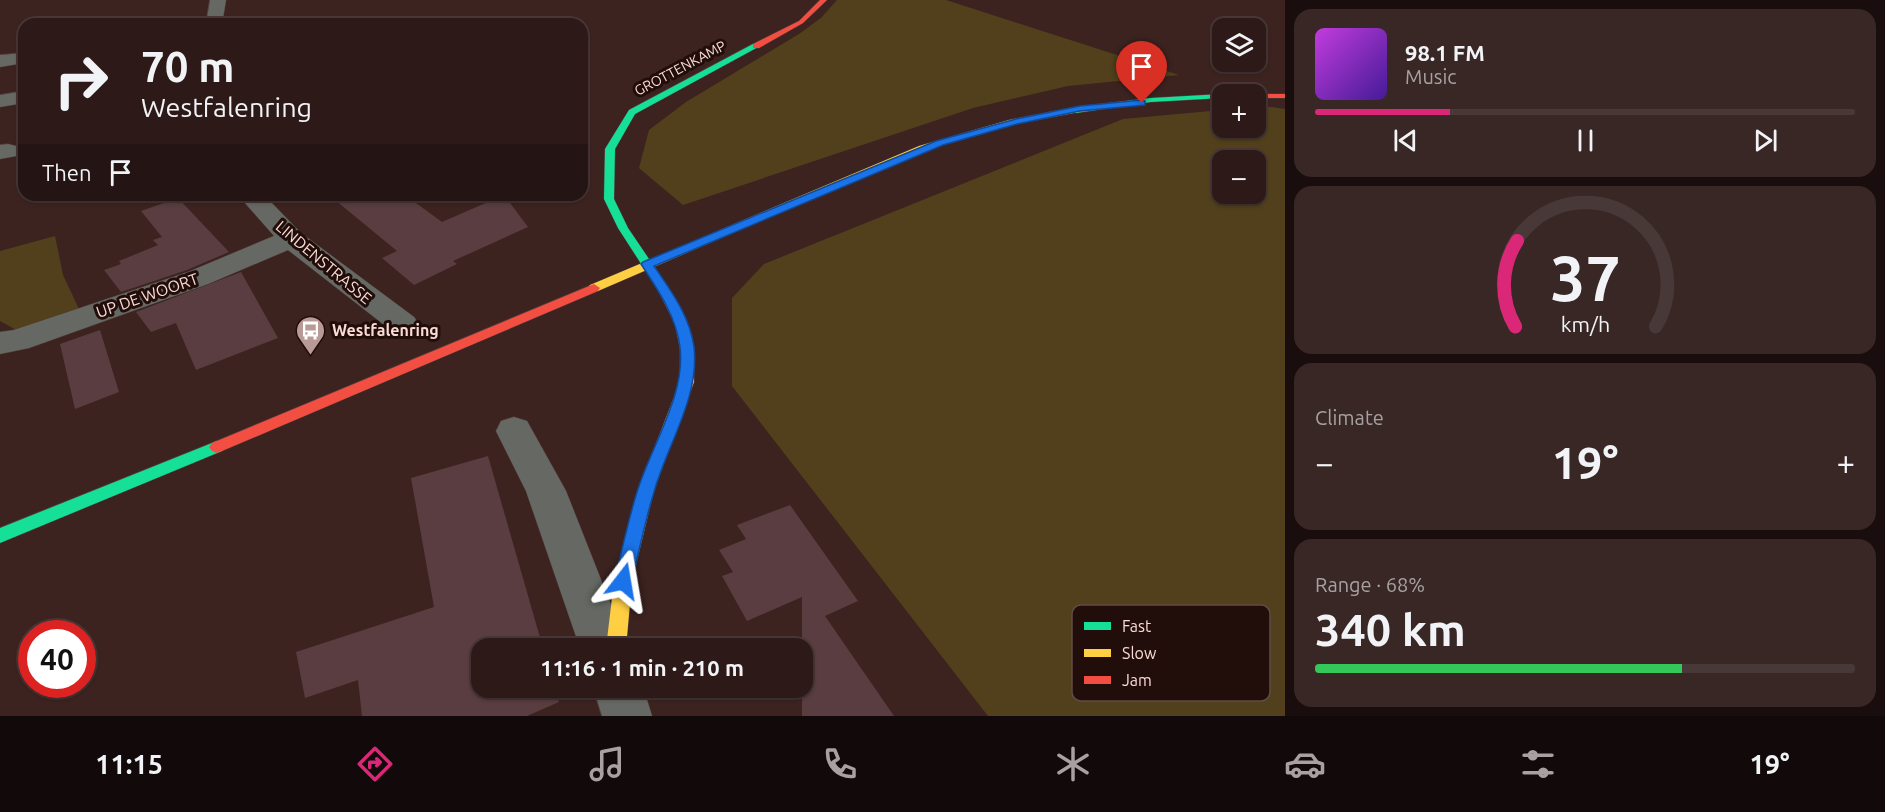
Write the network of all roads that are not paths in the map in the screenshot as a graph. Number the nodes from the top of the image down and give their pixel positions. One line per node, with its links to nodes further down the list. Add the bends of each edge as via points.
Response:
1 (218, 0): 3 (street)
2 (824, 0): 13 (main road, GROTTENKAMP, via 801,22 632,112 610,149 609,200)
3 (215, 18)
4 (18, 59): 5 (street)
5 (0, 61)
6 (1266, 96): 7 (main road)
7 (1285, 96)
8 (1212, 97): 13 (main road, via 1080,109 1016,121 939,143)
9 (18, 98): 10 (street)
10 (0, 101)
11 (256, 201): 12 (street, LINDENSTRASSE)
12 (291, 239): 14 (street, LINDENSTRASSE); 15 (street, UP DE WOORT, via 198,278)
13 (647, 264): 17 (main road, via 328,402); 19 (main road, GROTTENKAMP, via 681,324 687,348 687,382 646,490 623,581)
14 (403, 324)
15 (0, 343)
16 (514, 432): 18 (street, via 546,491)
17 (0, 536)
18 (600, 638)
19 (617, 638)
20 (621, 698): 21 (street)
21 (627, 716)

